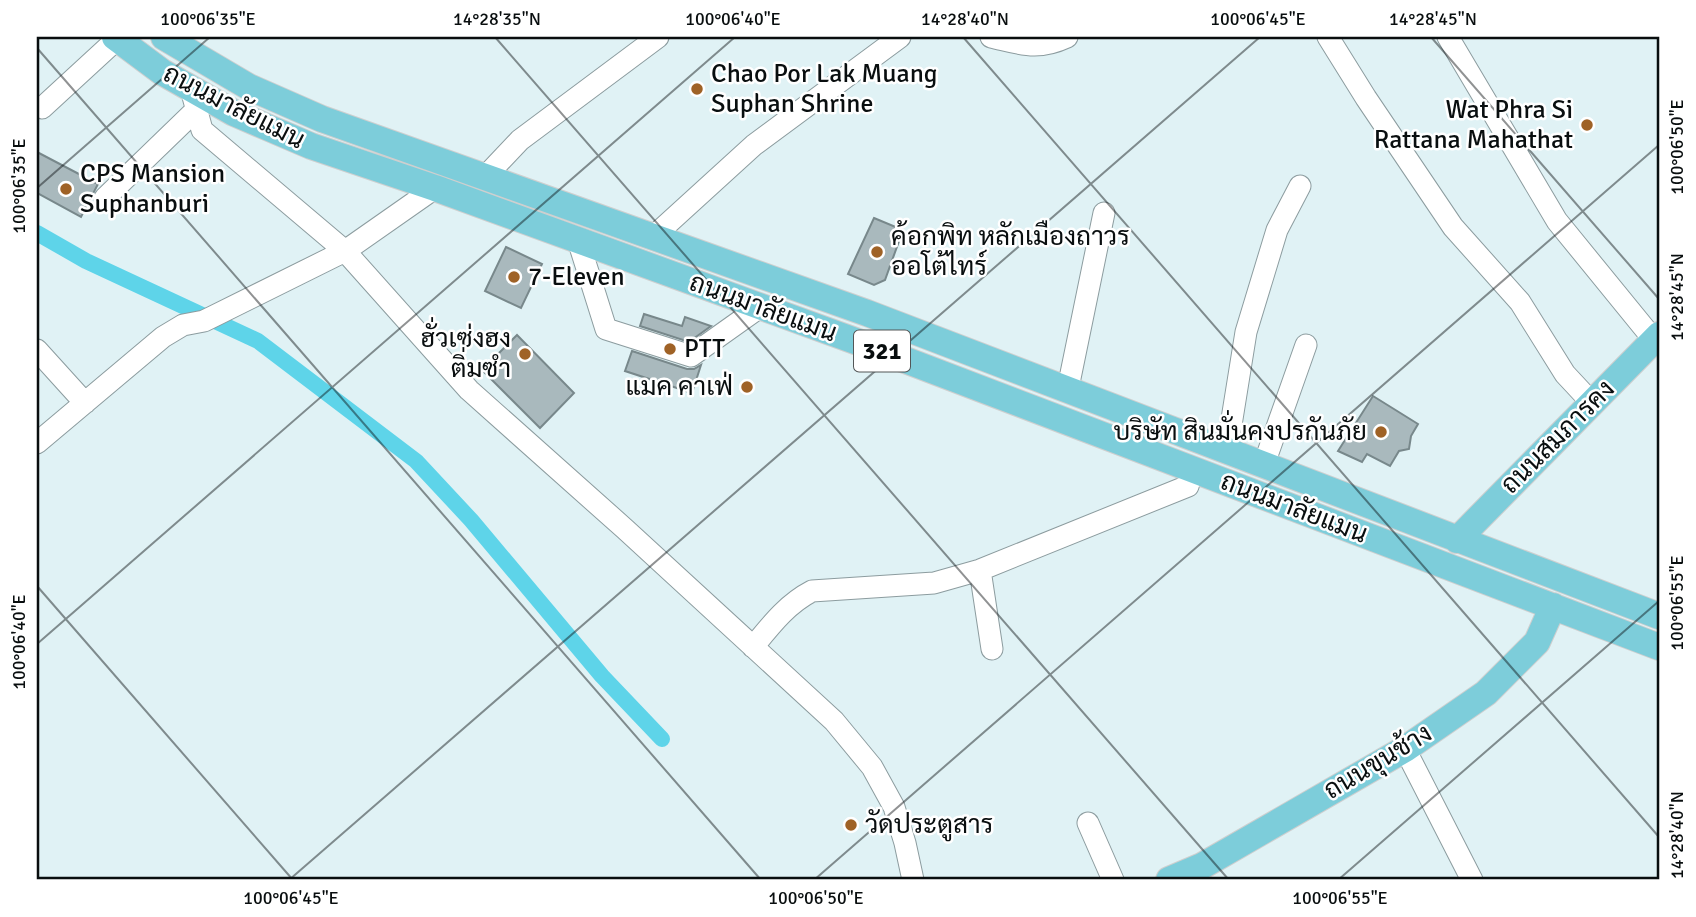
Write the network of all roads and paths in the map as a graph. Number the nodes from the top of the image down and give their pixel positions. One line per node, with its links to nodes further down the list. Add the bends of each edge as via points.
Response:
1 (658, 37): 11 (street, via 520,140)
2 (900, 37): 17 (street, via 754,145)
3 (991, 37): 4 (street, via 1034,47)
4 (1067, 37)
5 (1328, 37): 28 (street, via 1453,227 1520,302 1565,374)
6 (1448, 37): 22 (street, via 1557,221)
7 (116, 38): 9 (main road, ถนนมาลัยแมน / 321); 10 (street)
8 (171, 38): 11 (main road, ถนนมาลัยแมน / 321, via 249,87 284,103)
9 (194, 99): 13 (main road, ถนนมาลัยแมน / 321, via 311,146); 14 (street); 19 (street, via 202,130)
10 (42, 107)
11 (485, 177): 15 (main road); 17 (main road, ถนนมาลัยแมน / 321)
12 (1300, 186): 30 (street, via 1277,230 1246,332)
13 (435, 188): 15 (main road, ถนนมาลัยแมน / 321); 19 (street)
14 (105, 198)
15 (474, 203): 18 (main road, ถนนมาลัยแมน / 321)
16 (1104, 213): 26 (street)
17 (653, 237): 21 (main road, ถนนมาลัยแมน / 321)
18 (578, 240): 20 (main road, ถนนมาลัยแมน / 321); 20 (street, via 606,329 691,356)
19 (345, 251): 27 (street, via 204,321 183,325); 37 (street, via 469,390)
20 (760, 307): 23 (main road, ถนนมาลัยแมน / 321)
21 (867, 313): 23 (main road); 26 (main road, ถนนมาลัยแมน / 321)
22 (1657, 338): 28 (main road, ถนนสมภารคง)
23 (858, 342): 32 (main road, ถนนมาลัยแมน / 321)
24 (1306, 345): 31 (street)
25 (37, 350): 27 (street)
26 (1068, 388): 30 (main road, ถนนมาลัยแมน / 321)
27 (85, 402): 29 (street)
28 (1592, 403): 33 (main road, ถนนสมภารคง)
29 (37, 443)
30 (1227, 450): 31 (main road, ถนนมาลัยแมน / 321)
31 (1264, 464): 33 (main road, ถนนมาลัยแมน / 321)
32 (1193, 470): 34 (street, via 1188,486); 35 (main road, ถนนมาลัยแมน / 321)
33 (1457, 540): 36 (main road, ถนนมาลัยแมน / 321)
34 (979, 570): 37 (street, via 934,583 812,591 797,599); 39 (street)
35 (1553, 606): 38 (main road, ถนนมาลัยแมน / 321); 40 (main road, ถนนขุนช้าง, via 1537,642 1494,684)
36 (1659, 616)
37 (752, 647): 42 (street, via 834,721 872,767 894,807)
38 (1659, 647)
39 (992, 649)
40 (1405, 749): 44 (main road, ถนนขุนช้าง, via 1202,866); 45 (street)
41 (1088, 823): 43 (street)
42 (913, 880)
43 (1113, 880)
44 (1169, 880)
45 (1472, 880)

